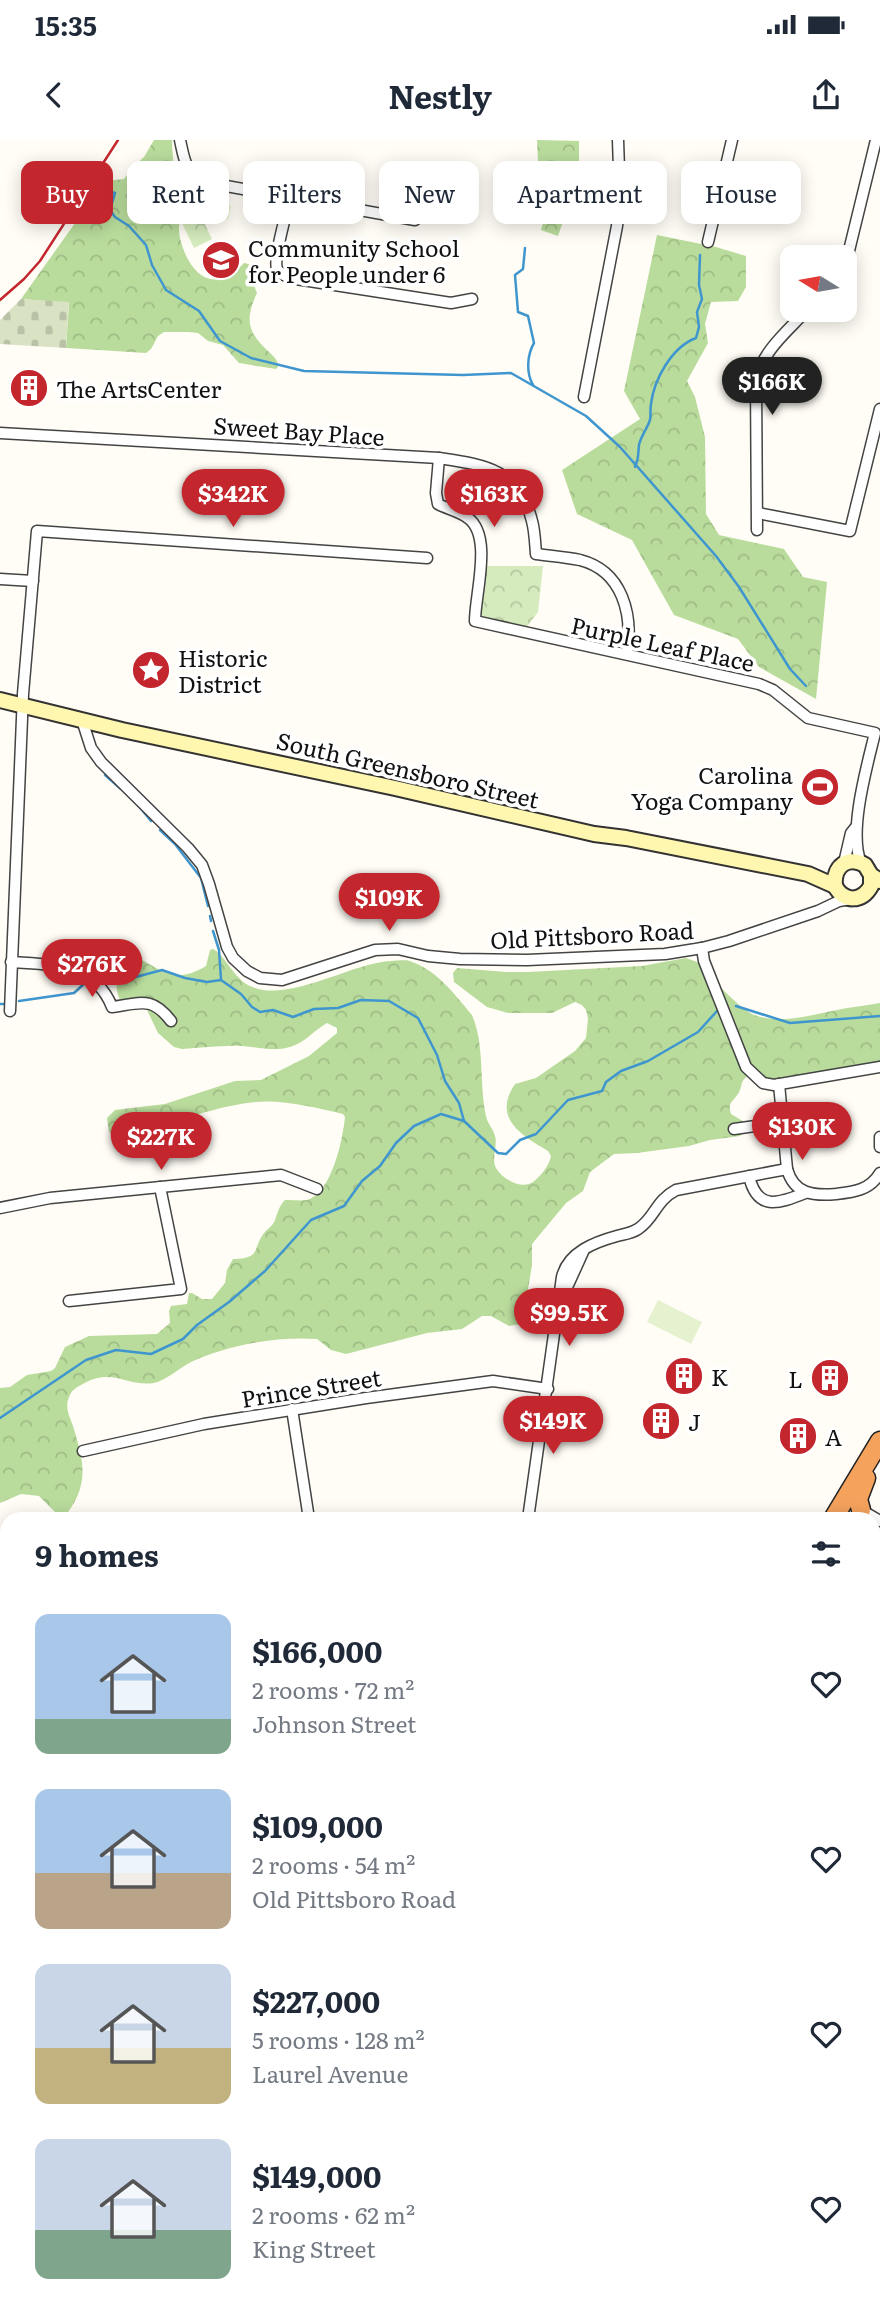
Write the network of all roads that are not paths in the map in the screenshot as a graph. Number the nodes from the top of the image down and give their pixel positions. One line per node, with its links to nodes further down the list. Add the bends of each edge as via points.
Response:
1 (180, 140): 5 (street, via 190,173 200,181)
2 (618, 140): 11 (street, via 617,226)
3 (732, 140): 7 (street)
4 (876, 140): 8 (street)
5 (243, 190)
6 (284, 224): 9 (street, via 277,256 283,275 451,303)
7 (708, 242)
8 (850, 245)
9 (472, 299)
10 (796, 322): 15 (street, via 760,365 757,380)
11 (584, 397)
12 (880, 409): 15 (street, via 850,531)
13 (0, 433): 14 (street, Sweet Bay Place)
14 (439, 458): 20 (street, Sweet Bay Place, via 483,465 505,476 528,507 536,554 582,560 607,573 628,612); 20 (street, Purple Leaf Place, via 438,504 469,518 479,533 482,557 475,621)
15 (758, 513): 16 (street)
16 (757, 530)
17 (427, 558): 19 (street, via 37,531)
18 (0, 579): 19 (street)
19 (33, 581): 22 (street)
20 (627, 653): 24 (street, Purple Leaf Place, via 759,684 774,690 808,718 875,733)
21 (0, 700): 22 (main road, South Greensboro Street)
22 (23, 705): 23 (main road, South Greensboro Street); 34 (street)
23 (82, 720): 27 (main road, South Greensboro Street, via 594,834); 33 (street, Old Pittsboro Road, via 101,762 202,865 227,947 239,965 260,978 292,978 388,949 460,959 527,960)
24 (857, 824): 25 (street); 26 (street)
25 (861, 863): 26 (main road); 28 (main road)
26 (842, 865): 27 (main road, South Greensboro Street); 29 (main road, via 835,875)
27 (808, 874): 29 (main road, South Greensboro Street)
28 (876, 878): 31 (main road)
29 (836, 887): 31 (main road, via 844,897); 32 (street)
30 (880, 894): 31 (main road)
31 (858, 897): 32 (street, Old Pittsboro Road)
32 (829, 905): 33 (street, Old Pittsboro Road)
33 (702, 948): 38 (street, via 746,1067 763,1083)
34 (11, 962): 35 (street); 36 (street, via 82,973 104,990 111,1007 150,1003)
35 (10, 1011)
36 (171, 1021)
37 (880, 1067): 38 (street)
38 (779, 1084): 39 (street)
39 (784, 1122): 40 (street); 43 (street)
40 (734, 1129)
41 (880, 1137): 42 (street)
42 (880, 1147)
43 (787, 1169): 45 (street); 48 (street)
44 (880, 1173): 48 (street, via 854,1192)
45 (749, 1176): 48 (street, via 758,1198 768,1203); 51 (street, via 677,1190 662,1200 638,1229 584,1248 559,1304)
46 (160, 1188): 47 (street, via 281,1175); 49 (street, via 50,1198); 50 (street, via 181,1289)
47 (317, 1189)
48 (805, 1193)
49 (0, 1208)
50 (69, 1301)
51 (548, 1389): 52 (street, Prince Street, via 493,1381); 58 (street)
52 (292, 1409): 54 (street, Prince Street); 57 (street)
53 (880, 1441): 59 (highway)
54 (83, 1451)
55 (880, 1454): 60 (highway, via 860,1491)
56 (880, 1477): 61 (highway)
57 (308, 1512)
58 (529, 1512)
59 (839, 1512)
60 (858, 1512)
61 (859, 1512)

